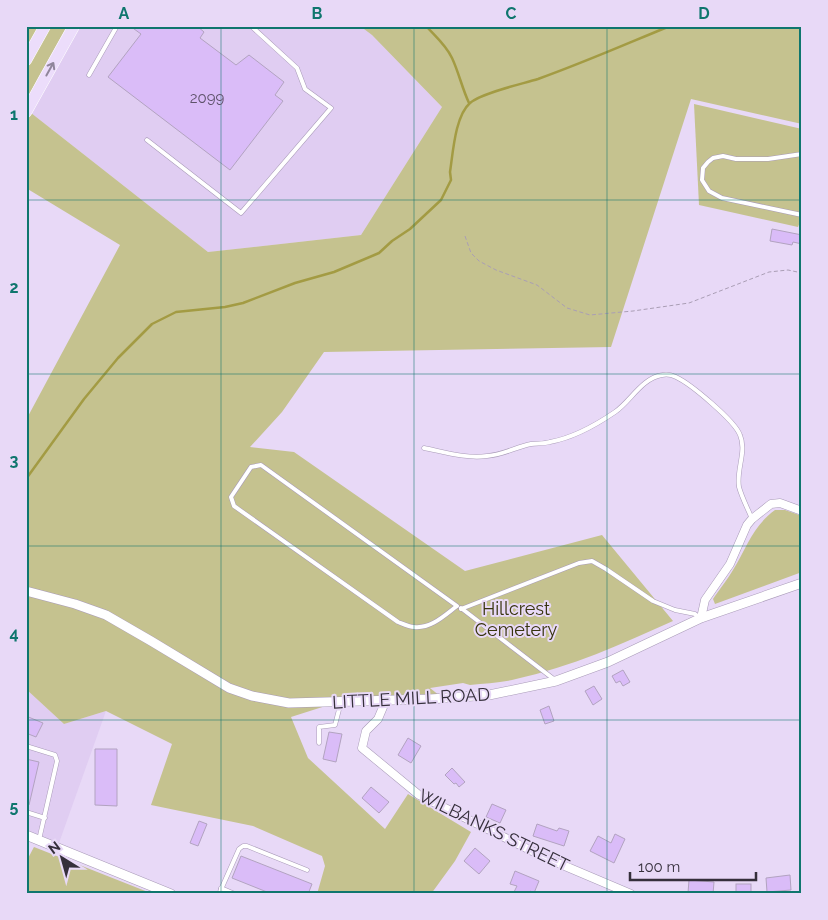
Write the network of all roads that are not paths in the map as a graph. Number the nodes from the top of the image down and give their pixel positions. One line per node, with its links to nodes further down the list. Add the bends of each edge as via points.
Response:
1 (45, 26): 5 (main road)
2 (74, 26): 7 (main road, one-way to 2)
3 (116, 26): 6 (lane)
4 (251, 26): 8 (lane, via 297,68 305,89 331,108 241,213)
5 (26, 60)
6 (90, 75)
7 (26, 112)
8 (147, 140)
9 (802, 154): 10 (lane, via 768,159 713,158 704,168 702,180 708,191 722,198)
10 (802, 216)
11 (424, 448): 13 (lane, via 487,456 557,440 580,432 615,412 651,379 668,375 685,383 738,430 742,445 740,488)
12 (802, 511): 13 (street, via 780,503 771,504)
13 (752, 519): 18 (street, via 730,564 705,600)
14 (802, 583): 18 (street, LITTLE MILL ROAD)
15 (26, 591): 21 (street, LITTLE MILL ROAD, via 106,616 229,688 288,703)
16 (457, 606): 16 (lane, via 261,465 251,467 231,498 234,506 398,622 413,628 426,626); 17 (lane)
17 (461, 609): 18 (lane, via 579,563 592,561 653,601); 19 (lane)
18 (701, 618): 19 (street, LITTLE MILL ROAD, via 608,662)
19 (556, 681): 20 (street, LITTLE MILL ROAD, via 489,695)
20 (386, 700): 21 (street, LITTLE MILL ROAD); 33 (street, WILBANKS STREET, via 378,719 366,731 362,748 419,795 546,858)
21 (341, 702): 22 (lane, via 335,725 319,728)
22 (319, 743)
23 (26, 746): 25 (lane, via 55,756 57,761)
24 (26, 812): 25 (lane)
25 (45, 818): 27 (lane)
26 (26, 835): 27 (street)
27 (39, 840): 30 (street)
28 (307, 870): 29 (lane, via 243,846)
29 (221, 888): 31 (lane); 32 (lane)
30 (171, 894)
31 (219, 894)
32 (235, 894)
33 (631, 894)

